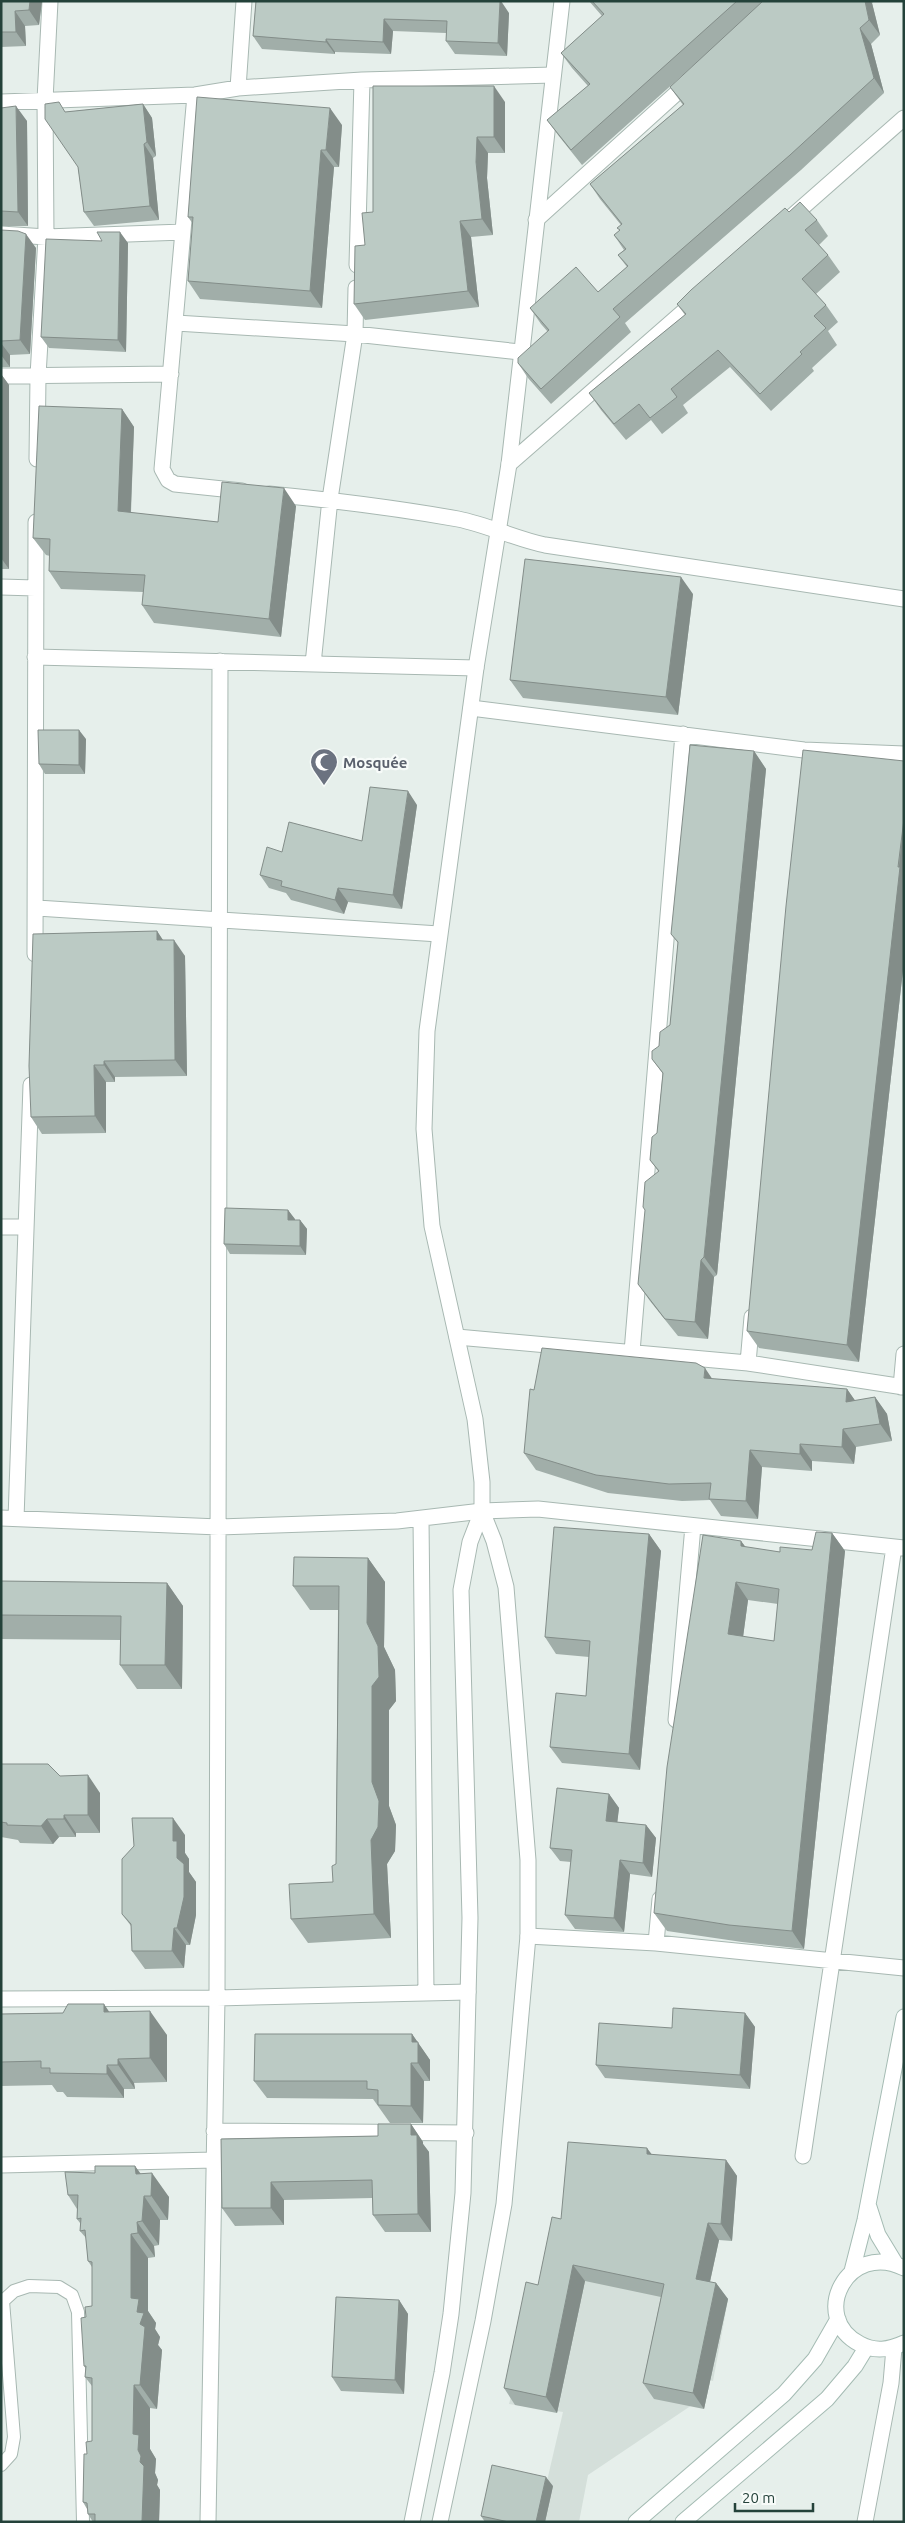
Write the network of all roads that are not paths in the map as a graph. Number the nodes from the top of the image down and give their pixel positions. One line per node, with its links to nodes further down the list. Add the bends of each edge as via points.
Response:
1 (50, 1): 9 (street)
2 (244, 1): 7 (street)
3 (562, 2): 5 (street)
4 (698, 74): 12 (street)
5 (553, 75): 6 (street); 12 (street)
6 (362, 80): 7 (street); 19 (street)
7 (238, 88): 8 (street)
8 (195, 95): 9 (street); 14 (street)
9 (45, 100): 10 (street); 16 (street)
10 (1, 102)
11 (904, 118): 13 (street)
12 (536, 220): 20 (street)
13 (777, 229)
14 (183, 232): 16 (street); 18 (street)
15 (1, 234): 16 (street)
16 (46, 237): 23 (street)
17 (710, 288): 24 (street)
18 (176, 323): 19 (street); 21 (street)
19 (355, 334): 20 (street); 26 (street)
20 (520, 352): 24 (street)
21 (171, 374): 23 (street); 26 (street, via 161,462 168,480 175,484)
22 (1, 376): 23 (street)
23 (38, 376): 25 (street)
24 (509, 464): 28 (street)
25 (37, 472)
26 (330, 499): 28 (street, via 460,520); 34 (street)
27 (36, 510): 30 (street)
28 (498, 532): 31 (street, via 546,545); 35 (street)
29 (1, 587): 30 (street)
30 (35, 588): 32 (street)
31 (904, 599)
32 (35, 656): 33 (street); 39 (street)
33 (220, 661): 34 (street); 40 (street)
34 (313, 664): 35 (street)
35 (476, 668): 36 (street)
36 (470, 708): 37 (street); 41 (street)
37 (683, 734): 38 (street, via 803,755); 48 (street)
38 (904, 754)
39 (37, 908): 40 (street); 42 (street)
40 (220, 920): 41 (street); 55 (street)
41 (439, 934): 47 (street, via 427,1031 424,1129 432,1226)
42 (35, 968)
43 (32, 1067): 45 (street)
44 (1, 1227): 45 (street)
45 (26, 1227): 53 (street)
46 (754, 1304): 50 (street)
47 (457, 1337): 48 (street); 52 (street, via 479,1450)
48 (632, 1352): 50 (street)
49 (904, 1354): 51 (street)
50 (748, 1363): 51 (street)
51 (902, 1387)
52 (482, 1511): 54 (street); 56 (street, via 568,1511); 60 (street, via 506,1587 528,1860); 64 (street, via 470,1542 461,1590 469,1880)
53 (9, 1519): 55 (street)
54 (421, 1519): 55 (street); 65 (street)
55 (219, 1526): 66 (street)
56 (693, 1526): 57 (street); 58 (street)
57 (899, 1548): 62 (street)
58 (674, 1734)
59 (661, 1883): 61 (street)
60 (528, 1936): 61 (street); 84 (street, via 504,2204 484,2321)
61 (656, 1943): 62 (street)
62 (833, 1960): 63 (street); 71 (street)
63 (904, 1968)
64 (468, 1992): 65 (street); 70 (street)
65 (426, 1993): 66 (street)
66 (217, 1998): 67 (street); 69 (street)
67 (1, 1999)
68 (904, 2016): 74 (street)
69 (214, 2131): 70 (street); 72 (street)
70 (466, 2133): 83 (street, via 452,2314)
71 (803, 2156)
72 (214, 2160): 73 (street); 82 (street)
73 (1, 2165)
74 (868, 2203): 75 (street, via 878,2235); 76 (street)
75 (900, 2266): 76 (street, via 873,2262)
76 (852, 2271): 77 (street, via 838,2293)
77 (838, 2319): 79 (street, via 844,2331); 85 (street, via 815,2359 784,2394)
78 (899, 2346): 79 (street, via 880,2350); 87 (street)
79 (866, 2348): 86 (street, via 827,2399)
80 (1, 2465): 81 (lane, via 11,2454 14,2438 3,2301 14,2290 29,2286 59,2287 72,2295 78,2312)
81 (83, 2522)
82 (208, 2522)
83 (412, 2522)
84 (440, 2522)
85 (636, 2522)
86 (683, 2522)
87 (865, 2522)

